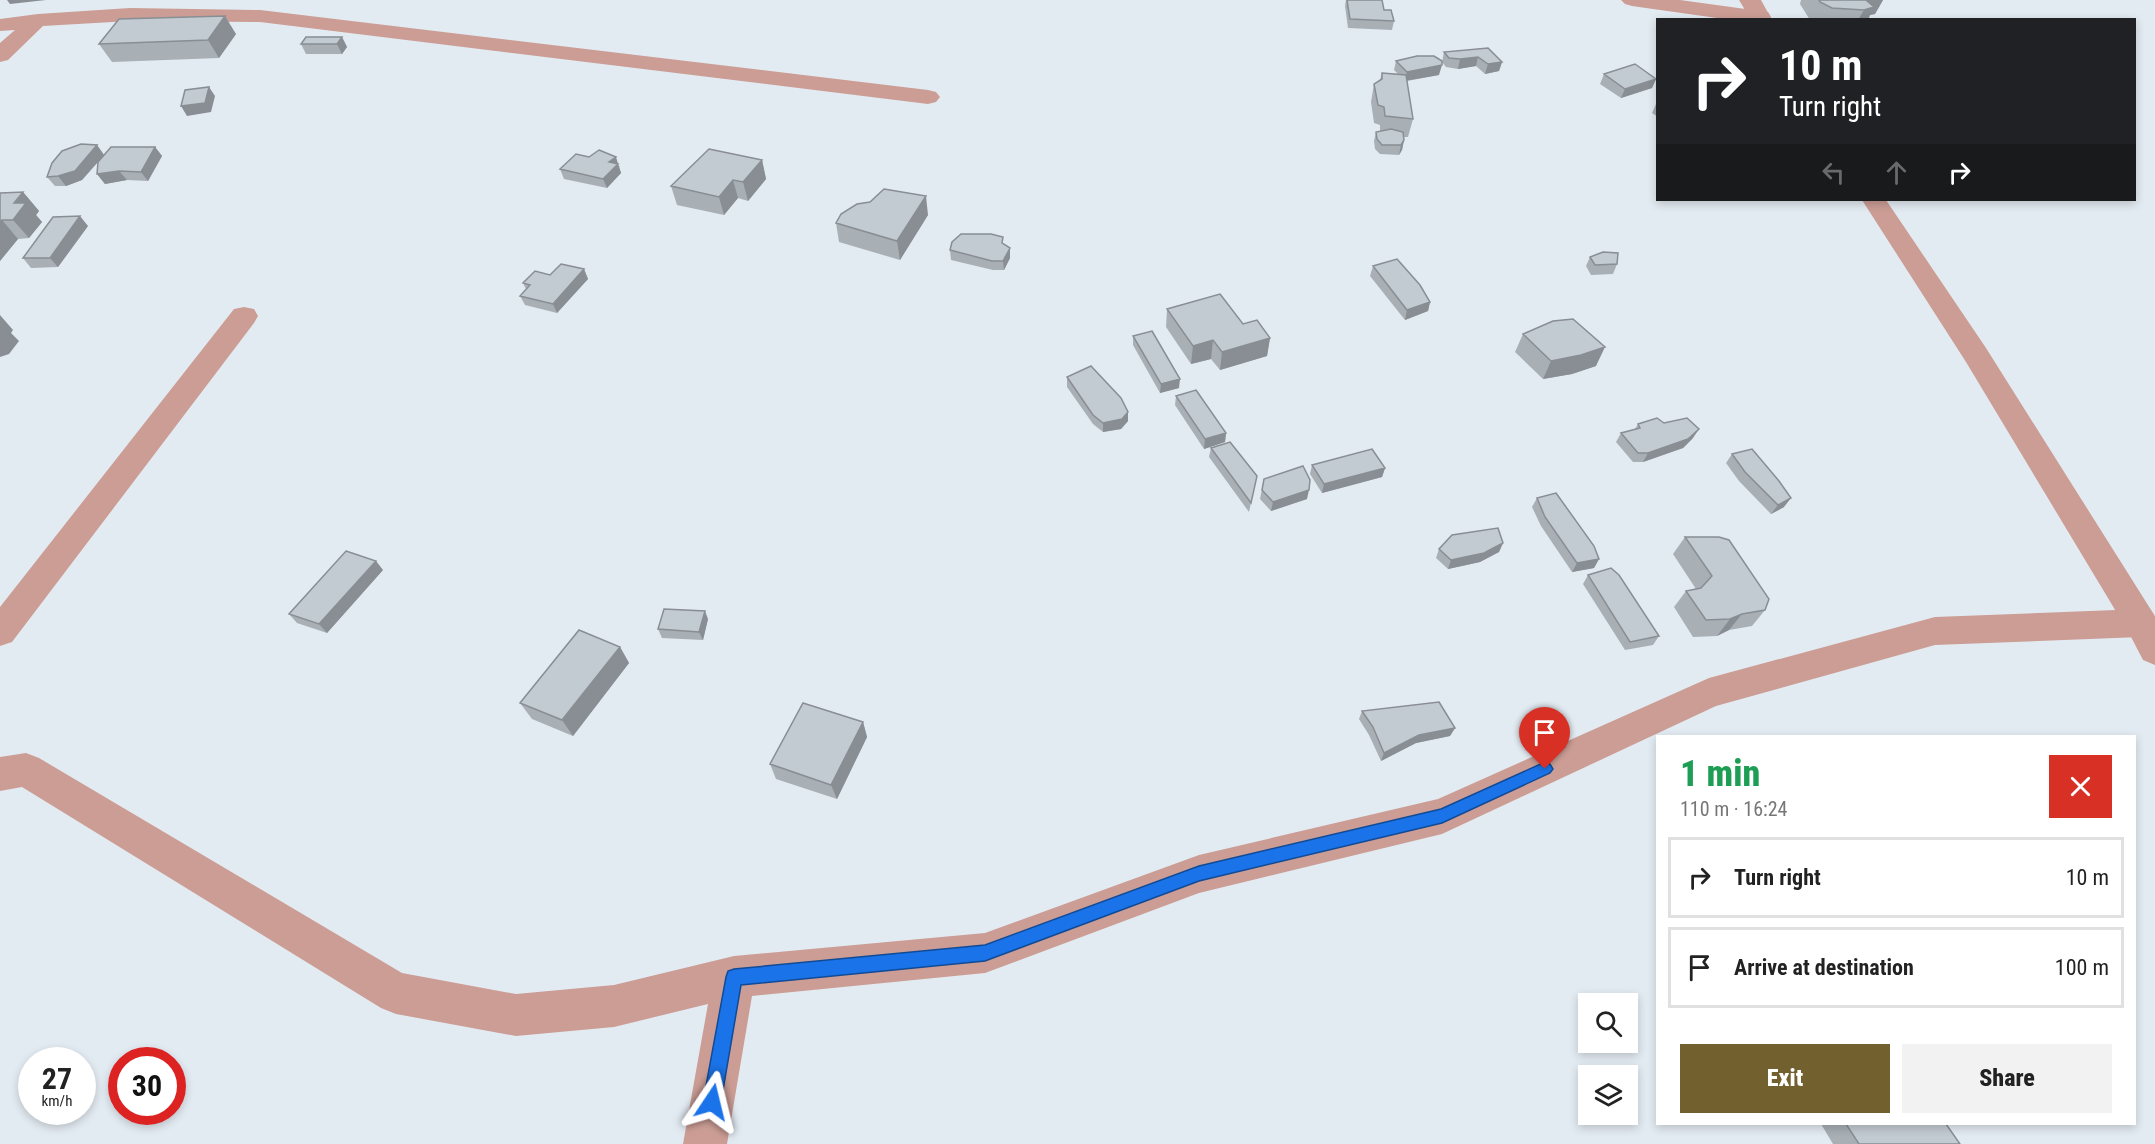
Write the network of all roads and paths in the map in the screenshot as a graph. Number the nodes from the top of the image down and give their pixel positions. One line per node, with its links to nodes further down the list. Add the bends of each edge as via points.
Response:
1 (1632, 0): 3 (street)
2 (166, 6): 4 (street); 7 (street)
3 (1757, 12)
4 (38, 20): 5 (street); 6 (street)
5 (0, 25)
6 (0, 55)
7 (928, 97)
8 (1875, 201): 11 (street, via 1976,355)
9 (244, 316): 10 (street)
10 (0, 632)
11 (2148, 636): 13 (street, via 1935,631 1709,693 1442,816 1199,874 985,953)
12 (0, 774): 13 (street, via 26,770 396,993 516,1015 614,1006)
13 (734, 977): 14 (street)
14 (705, 1144)

